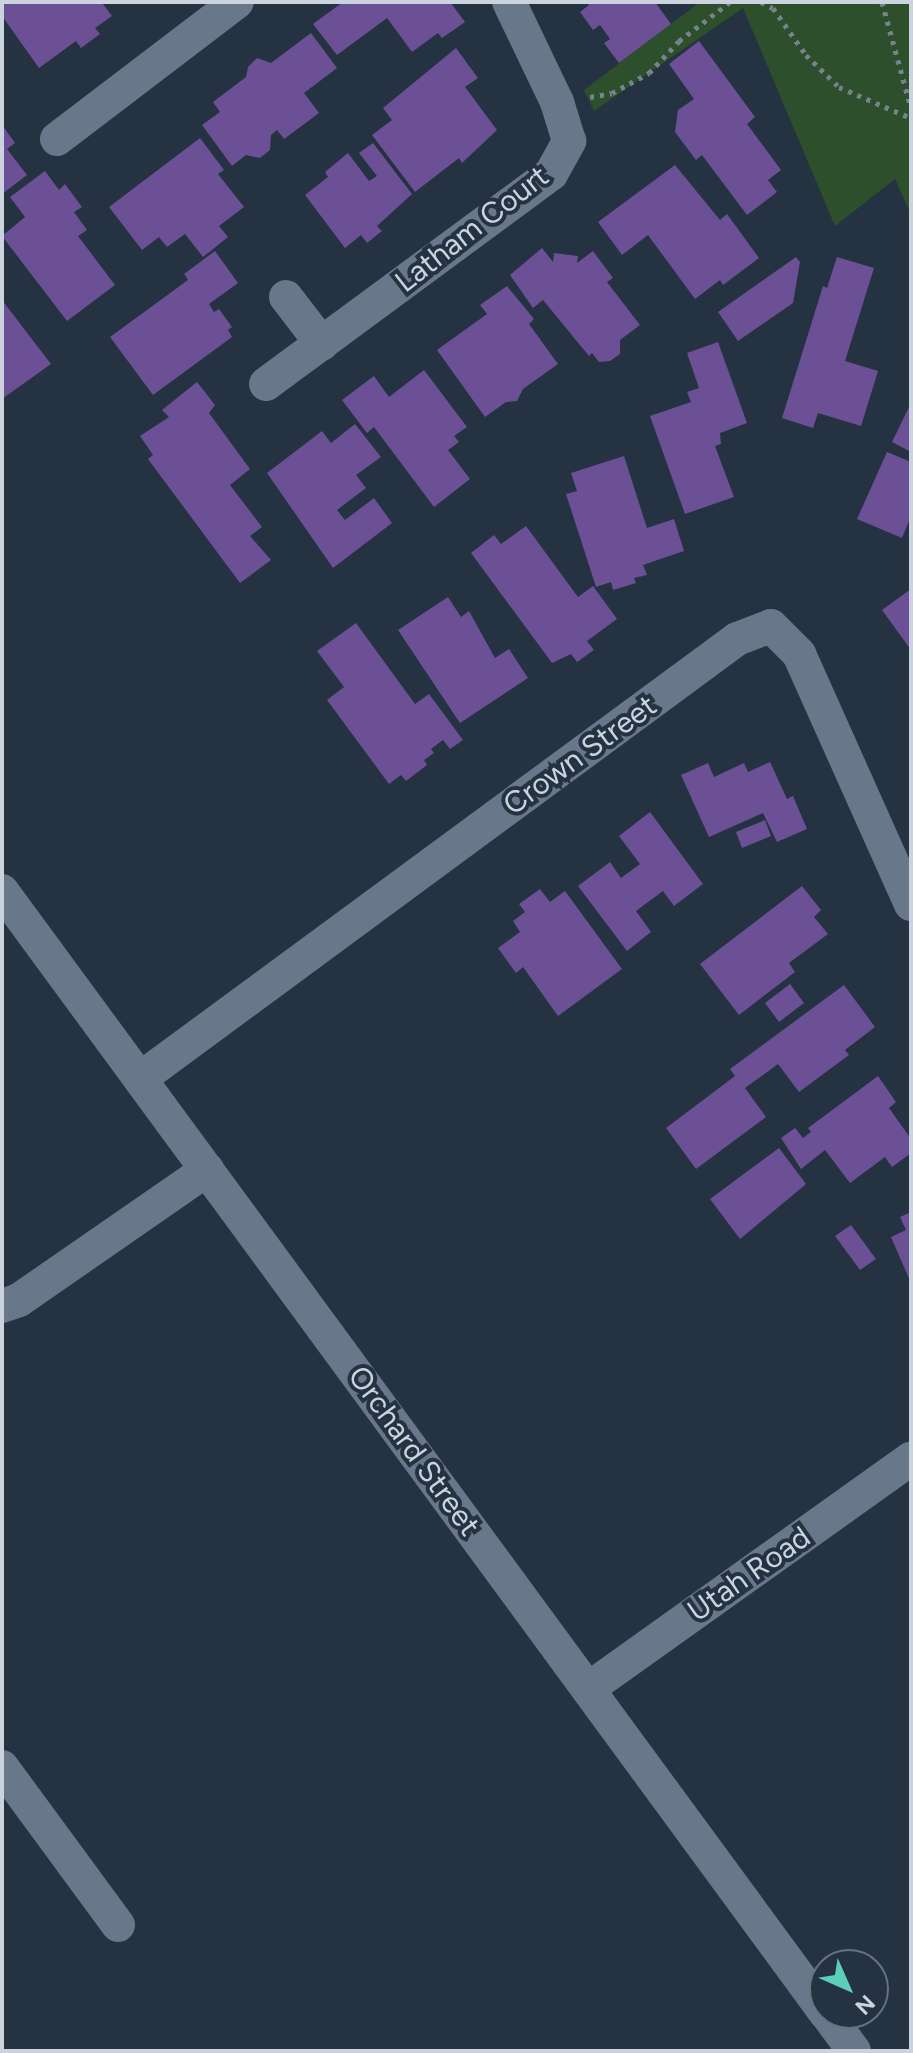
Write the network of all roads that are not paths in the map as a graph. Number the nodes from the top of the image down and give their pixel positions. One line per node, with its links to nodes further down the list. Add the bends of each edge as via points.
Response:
1 (237, 2): 3 (street)
2 (509, 2): 5 (street, Latham Court, via 557,102 569,141 551,174)
3 (57, 139)
4 (286, 297): 5 (street)
5 (322, 344): 6 (street, Latham Court)
6 (266, 384)
7 (2, 891): 9 (street, Orchard Street)
8 (911, 904): 9 (street, Crown Street, via 799,654 771,626 737,639)
9 (141, 1078): 10 (street, Orchard Street)
10 (207, 1170): 11 (street, via 19,1300); 13 (street, Orchard Street)
11 (2, 1306)
12 (911, 1459): 13 (street, Utah Road)
13 (588, 1689): 16 (street, Orchard Street)
14 (2, 1767): 15 (street)
15 (118, 1925)
16 (809, 1989)
17 (838, 2029): 18 (street, Orchard Street)
18 (854, 2051)

